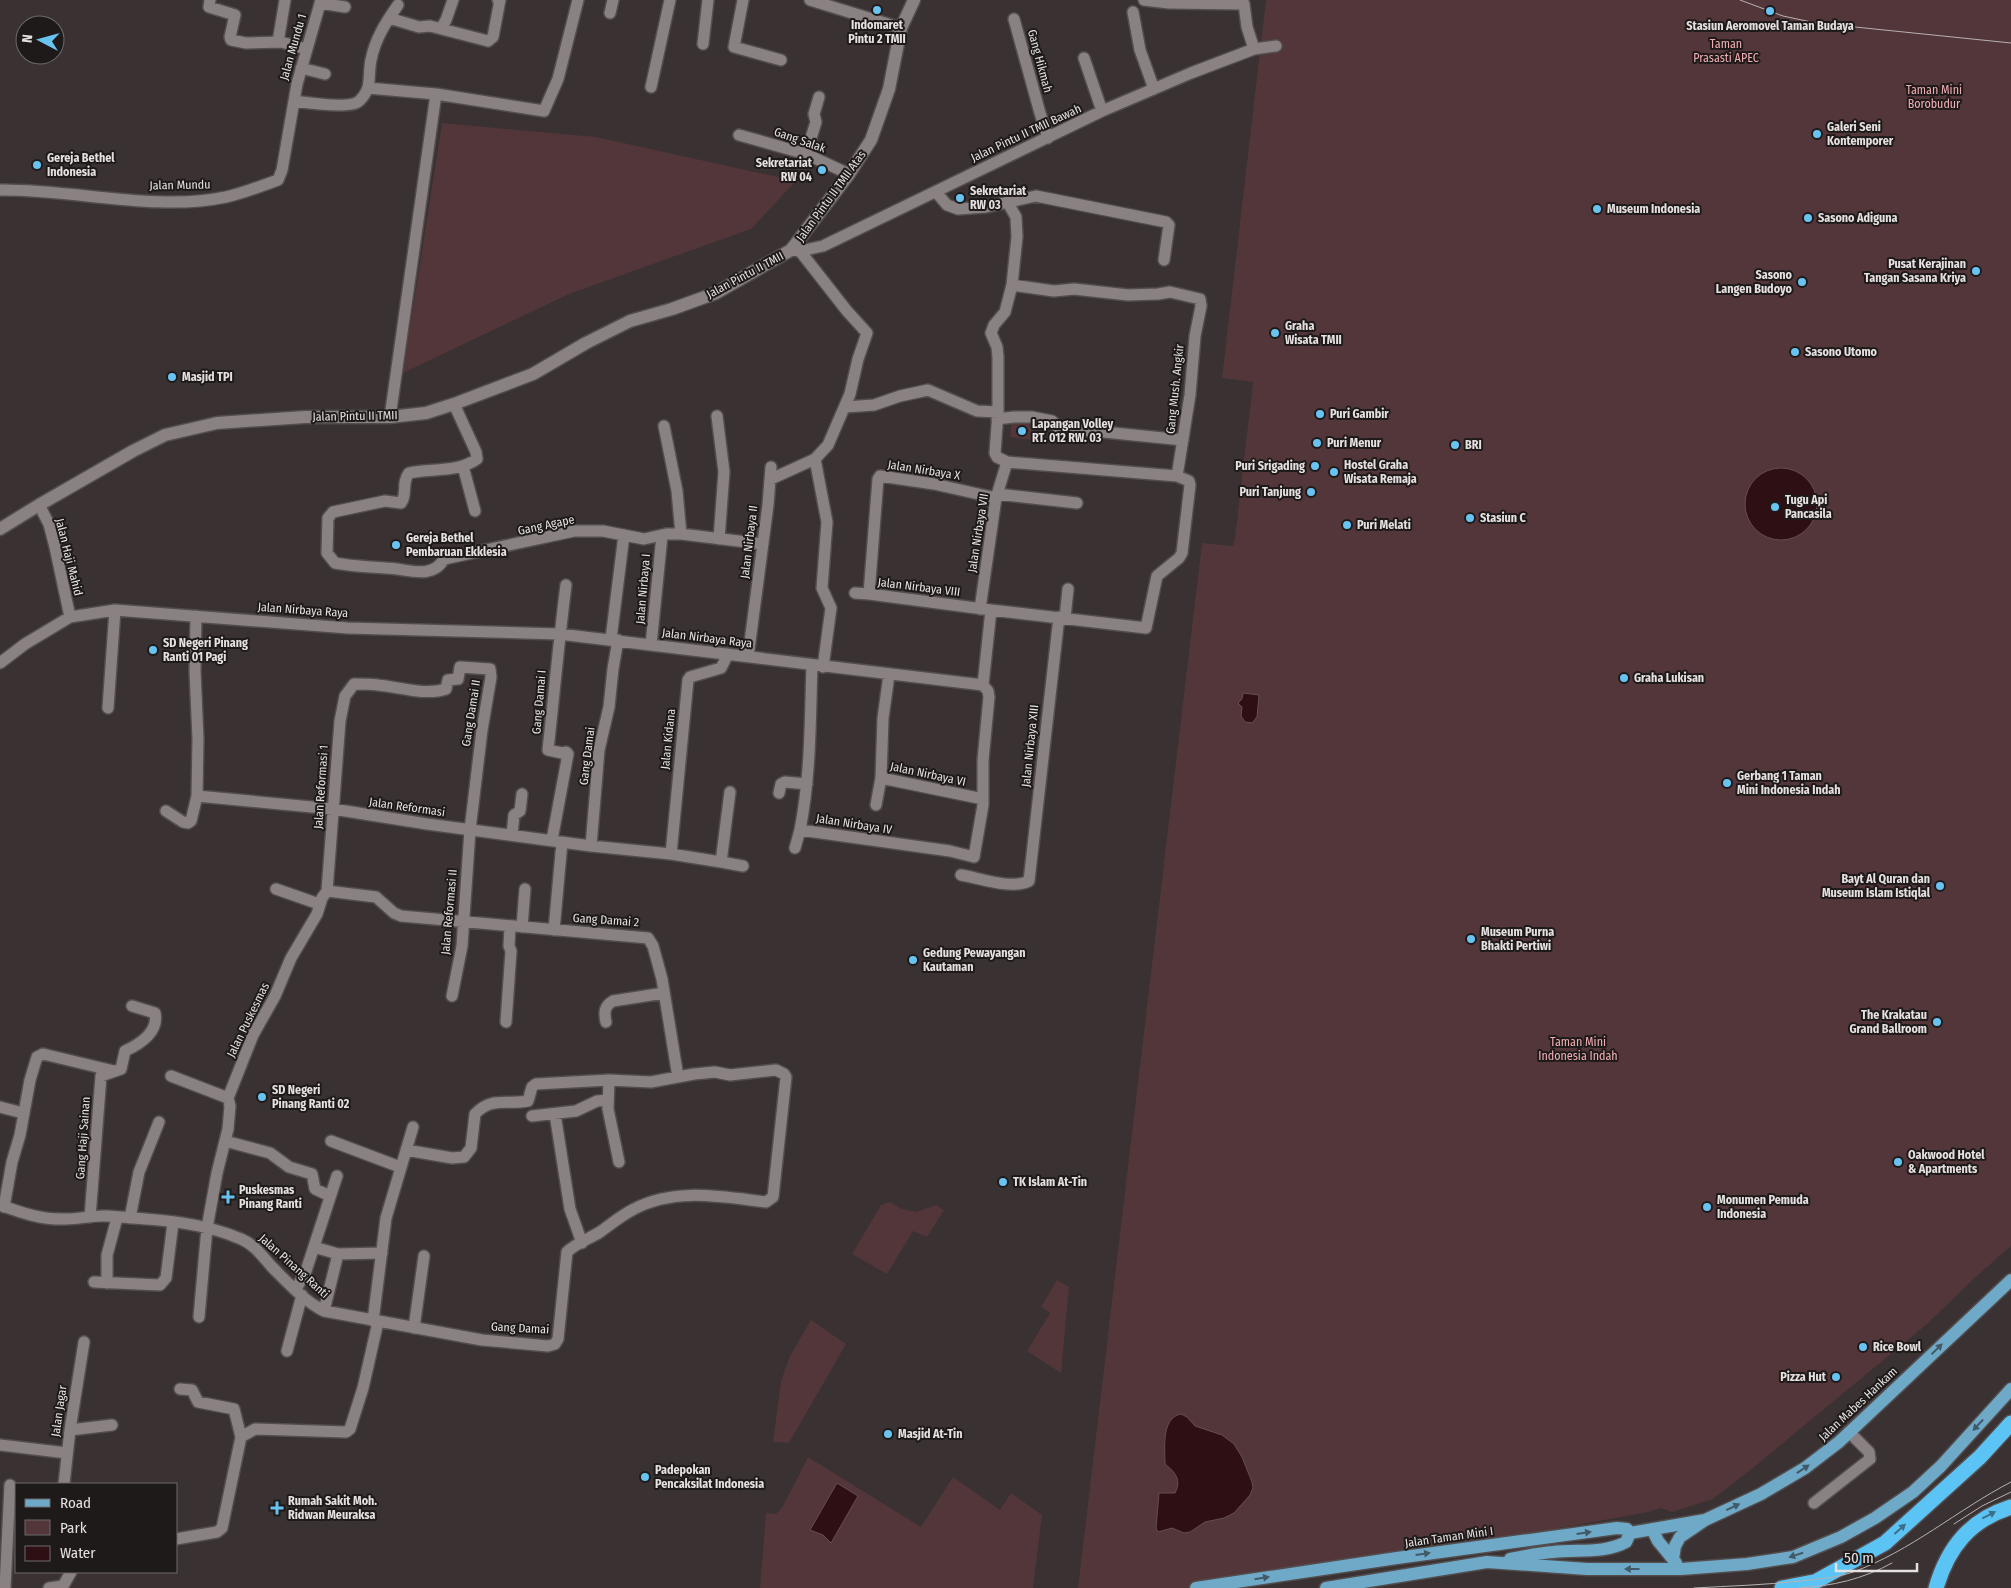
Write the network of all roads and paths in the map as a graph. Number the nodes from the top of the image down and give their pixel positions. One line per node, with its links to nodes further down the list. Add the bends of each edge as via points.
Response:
1 (210, 0): 24 (street, via 209,7 235,15 231,40)
2 (285, 0): 24 (street)
3 (453, 0): 23 (street)
4 (499, 0): 5 (street); 23 (street, via 493,37 488,41)
5 (507, 0)
6 (578, 0): 36 (street, via 563,62 544,111)
7 (613, 0): 19 (street)
8 (670, 0): 33 (street)
9 (708, 0): 25 (street)
10 (743, 0): 30 (street, via 734,47)
11 (810, 0): 22 (street)
12 (914, 0): 22 (street, Jalan Pintu II TMII Atas)
13 (1144, 0): 15 (street)
14 (321, 1): 17 (street); 27 (street, Jalan Mundu 1)
15 (1244, 2): 28 (street, via 1246,27)
16 (398, 5): 20 (street)
17 (345, 7)
18 (1133, 12): 35 (street, via 1140,50)
19 (610, 13)
20 (389, 18): 23 (street, via 419,27); 34 (street, via 372,53)
21 (1014, 19): 41 (street, Gang Hikmah)
22 (902, 28): 43 (street, Jalan Pintu II TMII Atas, via 886,101 871,140)
23 (441, 29)
24 (278, 42): 27 (street)
25 (703, 44)
26 (1276, 46): 28 (street, Jalan Pintu II TMII Bawah)
27 (306, 49): 31 (street, Jalan Mundu 1)
28 (1254, 49): 35 (street, Jalan Pintu II TMII Bawah)
29 (1084, 58): 39 (street)
30 (781, 60)
31 (301, 68): 32 (street); 38 (street, Jalan Mundu 1)
32 (325, 74)
33 (651, 87)
34 (368, 88): 36 (street); 38 (street, via 360,100 353,103)
35 (1154, 89): 39 (street, Jalan Pintu II TMII Bawah)
36 (436, 94): 54 (street)
37 (819, 97): 42 (street, via 814,114 816,122)
38 (294, 102): 44 (street, Jalan Mundu, via 280,177 250,190 212,199 170,201)
39 (1102, 111): 41 (street, Jalan Pintu II TMII Bawah)
40 (739, 135): 42 (street, Gang Salak)
41 (1048, 138): 45 (street, Jalan Pintu II TMII Bawah)
42 (806, 154): 43 (street, Gang Salak)
43 (849, 174): 47 (street, Jalan Pintu II TMII Atas)
44 (0, 190)
45 (936, 192): 46 (street, via 947,204 958,209); 47 (street, Jalan Pintu II TMII Bawah, via 823,246)
46 (1008, 203): 48 (street, via 1036,196 1166,222 1169,225); 49 (street, via 1016,217 1017,237)
47 (795, 250): 50 (street, Jalan Pintu II TMII, via 716,293 630,320 533,374); 51 (street, via 867,332)
48 (1164, 260)
49 (1012, 285): 53 (street, via 1005,312 991,333 998,357); 56 (street, Gang Mush. Angkir, via 1128,295 1170,292 1200,299)
50 (454, 404): 54 (street, Jalan Pintu II TMII, via 426,413); 59 (street, via 477,454 476,460)
51 (845, 407): 53 (street, via 874,405 928,390); 57 (street, via 828,445)
52 (717, 416): 70 (street, via 724,472)
53 (997, 416): 56 (street, via 1052,421 1067,431); 58 (street, via 995,454)
54 (390, 418): 64 (street, Jalan Pintu II TMII, via 306,417 217,422 165,435)
55 (664, 426): 67 (street, via 677,491)
56 (1183, 440): 60 (street, Gang Mush. Angkir)
57 (815, 459): 71 (street, Jalan Nirbaya II, via 771,473); 87 (street, Jalan Nirbaya IV, via 827,522 822,588 832,608)
58 (1007, 462): 60 (street); 62 (street, Jalan Nirbaya VII)
59 (463, 466): 65 (street); 68 (street, Gang Agape, via 409,474 405,478 401,503 384,501 332,512 328,518 327,553 334,563 408,572 432,570 444,560 568,532 603,531)
60 (1177, 476): 80 (street, via 1186,479 1190,485 1183,548 1179,558 1157,576 1146,628)
61 (878, 479): 62 (street, Jalan Nirbaya X, via 886,475); 75 (street, Jalan Nirbaya VIII)
62 (996, 496): 63 (street, Jalan Nirbaya X); 76 (street, Jalan Nirbaya VII)
63 (1078, 503)
64 (38, 505): 66 (street, Jalan Pintu II TMII); 79 (street, Jalan Haji Mahid, via 49,524)
65 (475, 511)
66 (0, 529)
67 (681, 534): 69 (street, Gang Agape); 70 (street, Gang Agape)
68 (624, 535): 69 (street, Gang Agape, via 644,539); 82 (street)
69 (662, 536): 83 (street, Jalan Nirbaya I)
70 (719, 539): 71 (street, Gang Agape)
71 (763, 544): 85 (street, Jalan Nirbaya II)
72 (566, 585): 81 (street)
73 (1068, 589): 80 (street, Jalan Nirbaya XIII)
74 (855, 593): 75 (street)
75 (869, 594): 76 (street, Jalan Nirbaya VIII)
76 (985, 609): 80 (street); 89 (street)
77 (115, 610): 78 (street, Jalan Nirbaya Raya); 79 (street, Jalan Nirbaya Raya); 91 (street)
78 (196, 616): 81 (street, Jalan Nirbaya Raya, via 348,628); 97 (street)
79 (70, 618): 86 (street, Jalan Nirbaya Raya)
80 (1062, 618): 111 (street, Jalan Nirbaya XIII, via 1029,881 1014,885)
81 (559, 634): 82 (street, Jalan Nirbaya Raya); 105 (street, Gang Damai I, via 548,750 568,754)
82 (615, 640): 83 (street, Jalan Nirbaya Raya); 106 (street, Gang Damai, via 609,707 599,750)
83 (651, 645): 84 (street, Jalan Nirbaya Raya)
84 (728, 654): 85 (street, Jalan Nirbaya Raya); 108 (street, Jalan Kidana, via 721,668 688,680)
85 (748, 656): 87 (street, Jalan Nirbaya Raya)
86 (0, 663)
87 (818, 666): 88 (street, Jalan Nirbaya Raya); 93 (street, Jalan Nirbaya IV)
88 (889, 675): 89 (street, Jalan Nirbaya Raya); 92 (street, Jalan Nirbaya VI, via 883,718)
89 (983, 685): 98 (street, via 989,693 982,760)
90 (351, 686): 100 (street, Jalan Reformasi 1, via 340,721); 102 (street, Gang Damai II, via 441,690 446,688 448,680 458,679 460,667 490,670)
91 (108, 708)
92 (881, 778): 98 (street, Jalan Nirbaya VI); 99 (street)
93 (807, 784): 95 (street, via 785,782 781,784); 103 (street, Jalan Nirbaya IV)
94 (730, 792): 109 (street)
95 (779, 793)
96 (522, 794): 104 (street, via 520,811 514,815)
97 (197, 796): 100 (street, Jalan Reformasi); 101 (street, via 188,823)
98 (983, 798): 103 (street, Jalan Nirbaya IV, via 974,857)
99 (876, 805)
100 (333, 810): 102 (street, Jalan Reformasi); 114 (street, Jalan Reformasi 1)
101 (166, 811)
102 (470, 830): 104 (street, Jalan Reformasi); 116 (street, Jalan Reformasi II)
103 (800, 830): 107 (street)
104 (512, 835): 105 (street, Jalan Reformasi)
105 (557, 841): 106 (street, Jalan Reformasi); 118 (street)
106 (591, 846): 108 (street, Jalan Reformasi)
107 (794, 848)
108 (671, 854): 109 (street, Jalan Reformasi)
109 (721, 862): 110 (street, Jalan Reformasi)
110 (743, 866)
111 (961, 875)
112 (276, 889): 115 (street)
113 (525, 889): 117 (street)
114 (328, 891): 115 (street, Jalan Puskesmas); 116 (street, Gang Damai 2, via 376,896 402,916)
115 (320, 904): 128 (street, Jalan Puskesmas, via 253,1035)
116 (464, 922): 117 (street, Gang Damai 2); 120 (street, Jalan Reformasi II)
117 (516, 926): 118 (street, Gang Damai 2); 122 (street, via 509,946)
118 (554, 930): 119 (street, Gang Damai 2, via 648,938 653,946)
119 (664, 993): 123 (street, via 609,1003 605,1011); 126 (street, Gang Damai 2)
120 (452, 996)
121 (132, 1006): 124 (street, via 155,1012 156,1018 143,1042 125,1051 121,1069)
122 (506, 1022)
123 (606, 1022)
124 (116, 1072): 131 (street, via 43,1054 37,1057); 144 (street, Gang Haji Sainan, via 101,1076)
125 (171, 1076): 128 (street)
126 (678, 1077): 127 (street, via 652,1082); 149 (street, via 716,1072 730,1076 776,1070 784,1074 773,1196 766,1202 725,1196 661,1199 635,1208)
127 (610, 1080): 129 (street); 138 (street, via 536,1084 528,1102 497,1101 475,1114 471,1148 464,1157)
128 (228, 1098): 136 (street, Jalan Puskesmas, via 230,1114)
129 (608, 1100): 132 (street); 139 (street)
130 (0, 1107): 131 (street)
131 (23, 1113): 143 (street)
132 (555, 1114): 133 (street); 149 (street, via 570,1208)
133 (532, 1116)
134 (159, 1122): 146 (street, via 139,1172)
135 (412, 1127): 138 (street)
136 (225, 1141): 142 (street, via 270,1153 289,1167 312,1174 315,1189); 148 (street, Jalan Puskesmas)
137 (330, 1141): 140 (street)
138 (406, 1150): 140 (street)
139 (619, 1162)
140 (400, 1167): 151 (street, via 386,1218)
141 (336, 1176): 142 (street)
142 (330, 1196): 150 (street)
143 (2, 1206): 144 (street, Jalan Pinang Ranti, via 38,1218)
144 (90, 1217): 145 (street, Jalan Pinang Ranti)
145 (117, 1218): 146 (street, Jalan Pinang Ranti); 156 (street, via 107,1255)
146 (130, 1218): 147 (street, Jalan Pinang Ranti)
147 (173, 1223): 148 (street, Jalan Pinang Ranti); 156 (street, via 164,1282 156,1286)
148 (207, 1228): 157 (street, Jalan Pinang Ranti, via 243,1239); 159 (street, Jalan Puskesmas)
149 (582, 1243): 162 (street, Gang Damai, via 568,1252 555,1344 505,1343)
150 (314, 1247): 152 (street); 157 (street)
151 (382, 1252): 152 (street); 160 (street)
152 (338, 1254): 158 (street)
153 (424, 1256): 161 (street)
154 (2011, 1280): 170 (main road, Jalan Mabes Hankam, one-way to 154)
155 (94, 1282): 156 (street)
156 (107, 1283)
157 (299, 1292): 158 (street, Jalan Pinang Ranti); 164 (street)
158 (324, 1311): 160 (street, Jalan Pinang Ranti)
159 (199, 1317)
160 (376, 1321): 161 (street, Jalan Pinang Ranti); 171 (street, via 350,1429 346,1432 311,1432 255,1429)
161 (414, 1328): 162 (street, Jalan Pinang Ranti)
162 (452, 1335)
163 (84, 1342): 169 (street, Jalan Jagar)
164 (287, 1351)
165 (180, 1389): 171 (street, via 193,1391 198,1402 234,1409)
166 (2011, 1389): 183 (main road, one-way to 183, via 1913,1492 1841,1537 1793,1557 1746,1564)
167 (2011, 1423): 185 (highway, one-way to 167, via 1885,1543 1980,1457)
168 (112, 1425): 169 (street)
169 (70, 1430): 173 (street, Jalan Jagar)
170 (1849, 1432): 176 (street, via 1869,1452 1870,1459); 178 (main road, Jalan Mabes Hankam, one-way to 170, via 1799,1472)
171 (240, 1437): 181 (street, via 222,1528 217,1532)
172 (0, 1445): 173 (street)
173 (67, 1453): 174 (street, Jalan Jagar)
174 (64, 1483)
175 (10, 1485): 186 (street)
176 (1814, 1503)
177 (2011, 1507): 191 (highway, one-way to 177, via 1950,1554 1970,1528 1983,1518)
178 (1705, 1520): 179 (main road, Jalan Taman Mini I); 183 (main road, via 1680,1537 1675,1546)
179 (1652, 1529): 180 (main road, Jalan Taman Mini I); 183 (main road)
180 (1630, 1533): 182 (main road, via 1626,1542 1613,1547); 188 (main road, Jalan Taman Mini I, one-way to 180, via 1617,1528 1627,1529)
181 (178, 1538)
182 (1487, 1562): 183 (main road, one-way to 182, via 1587,1569); 189 (main road)
183 (1677, 1564)
184 (70, 1573): 187 (street, via 63,1586)
185 (1809, 1585): 190 (highway)
186 (5, 1588)
187 (49, 1588)
188 (1196, 1588)
189 (1326, 1588)
190 (1782, 1588)
191 (1936, 1588)

